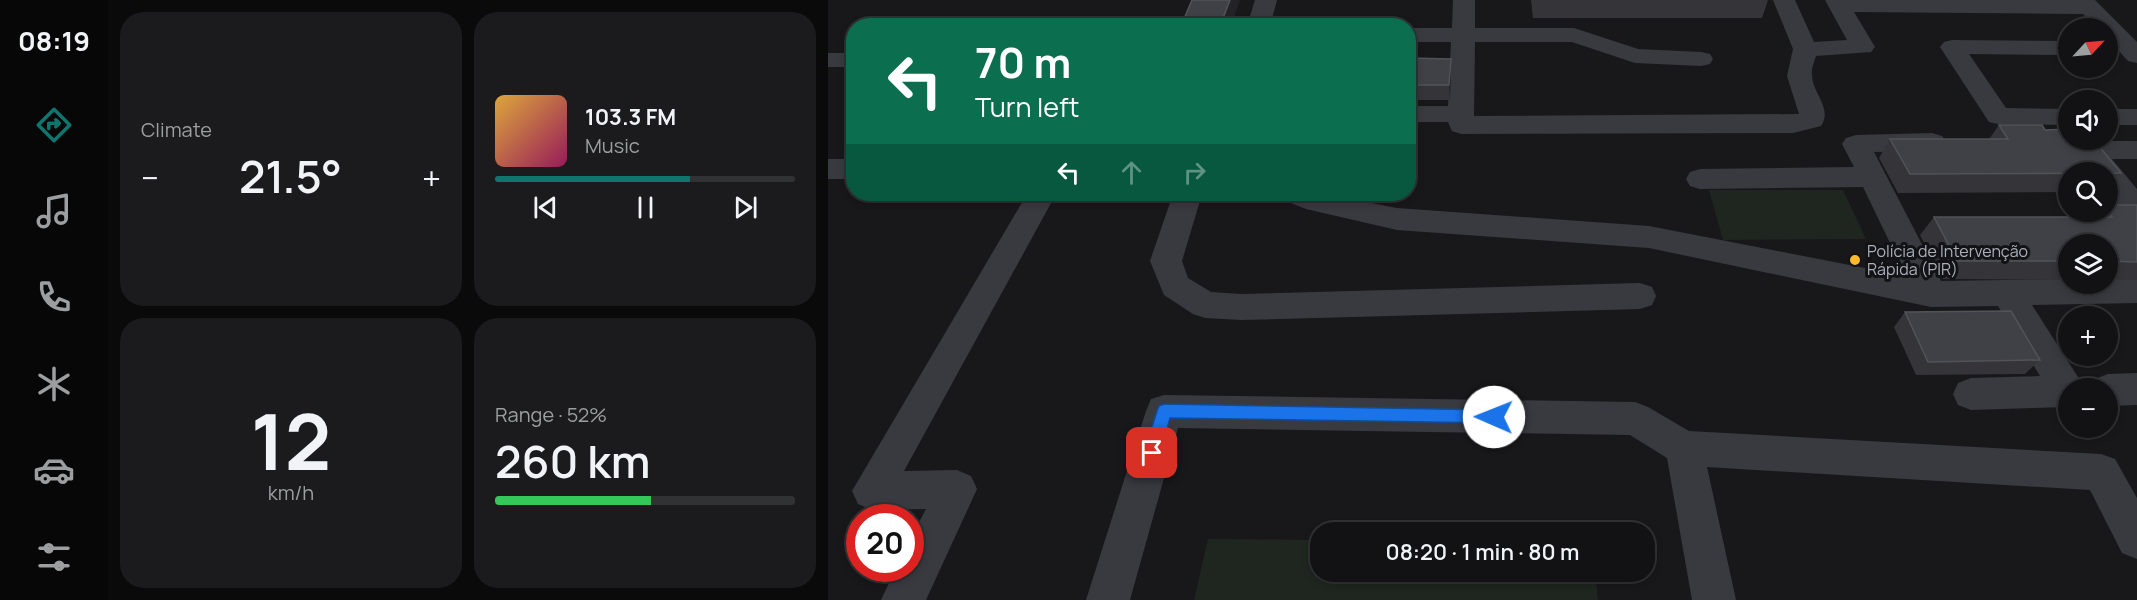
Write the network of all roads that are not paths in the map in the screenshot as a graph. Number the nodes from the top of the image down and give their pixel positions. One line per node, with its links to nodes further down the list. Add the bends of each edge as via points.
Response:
1 (1266, 0): 6 (lane)
2 (1464, 0): 8 (lane)
3 (1784, 0): 10 (lane)
4 (1838, 2): 5 (lane); 10 (lane, via 1863,47)
5 (2086, 4): 11 (lane)
6 (1260, 18)
7 (1416, 35): 8 (lane)
8 (1463, 35): 12 (lane, via 1574,35 1635,56); 16 (lane)
9 (2058, 48): 17 (lane, via 1952,47 1998,116)
10 (1805, 49): 16 (lane, via 1799,76 1812,120 1793,124 1461,125)
11 (2125, 51)
12 (1701, 59)
13 (828, 60): 14 (lane)
14 (846, 60)
15 (1416, 114): 16 (lane)
16 (1461, 114)
17 (2058, 117)
18 (2118, 117): 19 (lane)
19 (2137, 117)
20 (2058, 143): 27 (lane, via 1856,144)
21 (2118, 148): 23 (lane)
22 (2085, 150): 24 (lane)
23 (2137, 150)
24 (2096, 162)
25 (828, 169): 26 (lane)
26 (846, 169)
27 (1873, 177): 28 (lane); 36 (lane)
28 (1700, 179)
29 (2118, 186): 33 (lane)
30 (1037, 201): 45 (lane, via 873,492 957,489)
31 (1185, 201): 37 (lane, via 1166,261 1175,286 1205,305 1241,308)
32 (1314, 201): 36 (lane, via 1397,219 1649,237)
33 (2137, 209)
34 (2137, 290): 35 (lane)
35 (2007, 293): 36 (lane); 38 (lane)
36 (1931, 294)
37 (1640, 297)
38 (2060, 378)
39 (2137, 389): 41 (lane)
40 (2058, 390): 42 (lane)
41 (2118, 390)
42 (1971, 394)
43 (1684, 448): 44 (lane, via 2101,472); 46 (lane, via 1635,419 1164,411); 47 (lane)
44 (2137, 538)
45 (903, 600)
46 (1108, 600)
47 (1714, 600)

